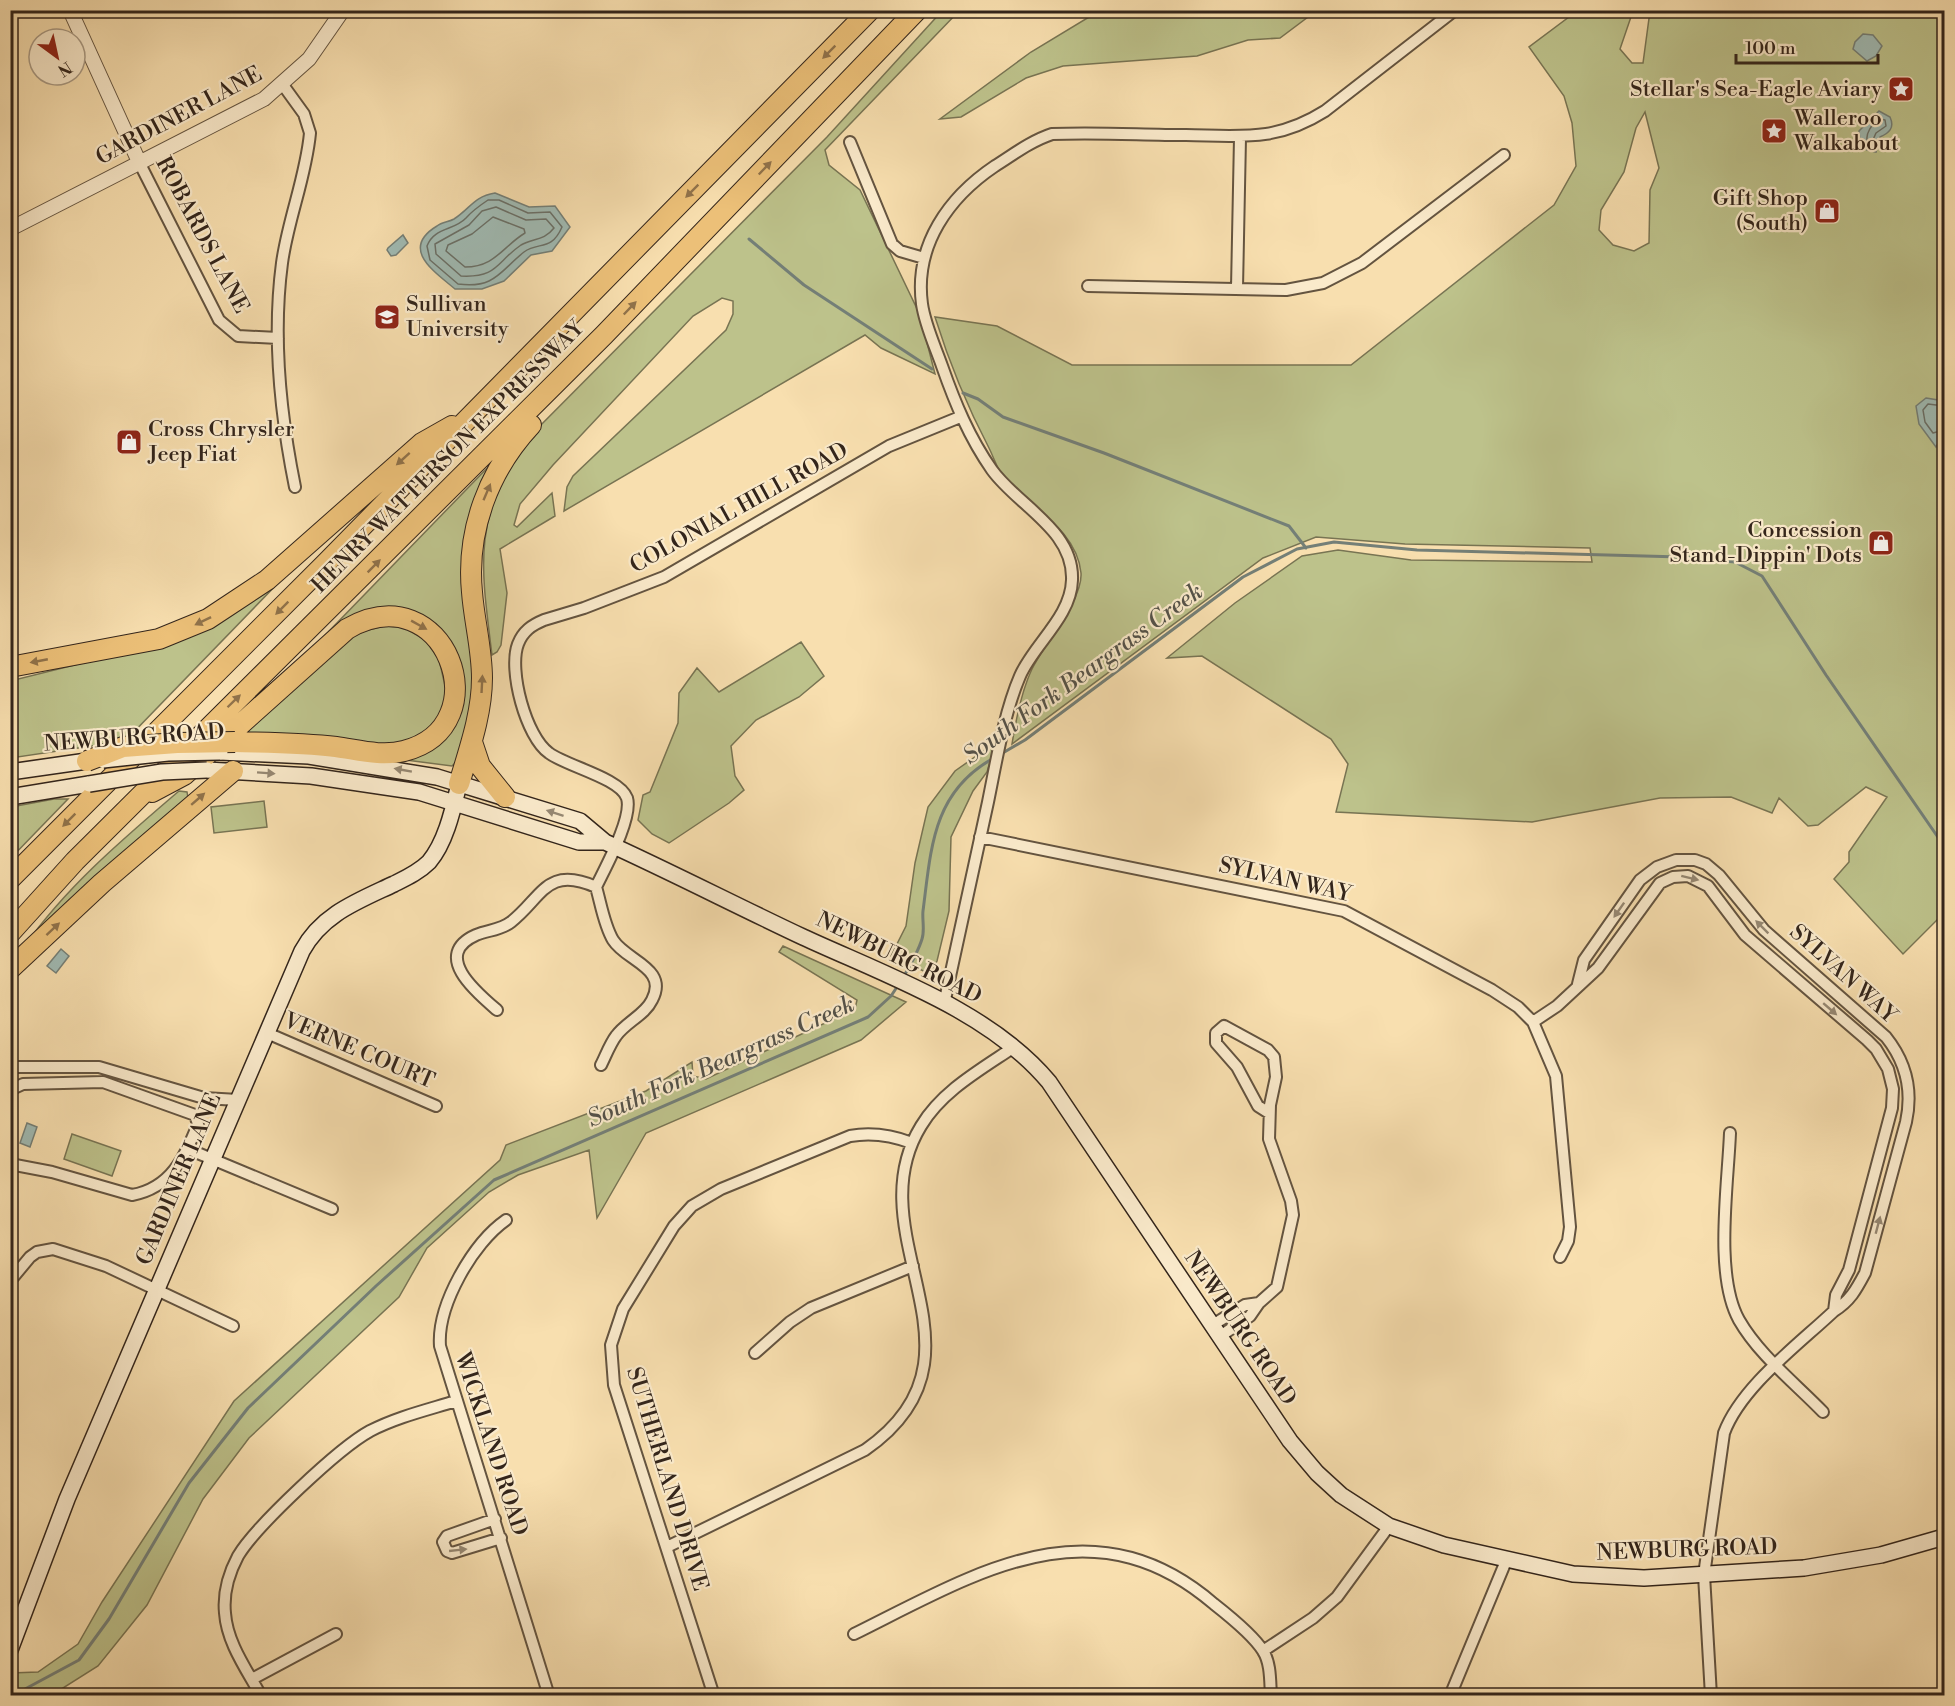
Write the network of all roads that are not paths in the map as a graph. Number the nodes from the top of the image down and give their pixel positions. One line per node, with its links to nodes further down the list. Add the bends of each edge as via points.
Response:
1 (70, 10): 10 (street, ROBARDS LANE)
2 (343, 10): 6 (street, GARDINER LANE, via 322,43)
3 (870, 10): 17 (highway, HENRY WATTERSON EXPRESSWAY, one-way to 17)
4 (917, 10): 15 (highway, HENRY WATTERSON EXPRESSWAY, one-way to 4)
5 (1455, 10): 7 (street, via 1312,119 1284,130)
6 (283, 85): 10 (street, GARDINER LANE, via 248,110); 16 (street, via 304,114 310,133 282,264)
7 (1240, 138): 12 (street, via 1060,133 1038,138 959,194 940,220); 14 (street)
8 (850, 142): 12 (street, via 892,244 900,251)
9 (1504, 155): 14 (street, via 1337,279 1286,290)
10 (140, 164): 11 (street, GARDINER LANE); 16 (street, ROBARDS LANE, via 224,326 238,336)
11 (10, 229)
12 (924, 258): 18 (street, via 922,305)
13 (1088, 286): 14 (street)
14 (1237, 288)
15 (604, 335): 21 (highway, one-way to 15, via 482,678 471,557 482,504 514,445 594,360); 29 (highway, HENRY WATTERSON EXPRESSWAY, one-way to 15)
16 (278, 338): 19 (street, via 284,431)
17 (470, 417): 20 (highway, one-way to 20, via 422,442 267,580 208,619 159,639); 33 (highway, HENRY WATTERSON EXPRESSWAY, one-way to 33)
18 (960, 417): 31 (street, via 1002,482 1060,540 1072,566 1071,592 1020,676); 32 (street, COLONIAL HILL ROAD, via 882,449 670,574 544,620 522,636 515,652 515,666 526,718 537,741 558,759 616,785 627,797 628,811)
19 (295, 487)
20 (10, 667)
21 (472, 742): 26 (highway); 28 (highway, via 480,766)
22 (227, 747): 23 (highway, bridge, via 177,743 123,747); 26 (main road, NEWBURG ROAD, one-way to 22, via 401,769); 29 (highway, one-way to 22, via 184,776 358,623 387,616 412,621 439,641 452,662 456,686 452,709 439,730 414,748 383,753 334,747)
23 (87, 761): 25 (main road, NEWBURG ROAD)
24 (233, 771): 27 (main road, NEWBURG ROAD, bridge, via 162,772); 30 (main road, NEWBURG ROAD, one-way to 30, via 381,785); 38 (highway, one-way to 24, via 111,875)
25 (10, 772)
26 (459, 784): 28 (main road, NEWBURG ROAD); 30 (main road, GARDINER LANE)
27 (10, 797)
28 (505, 797): 32 (main road, NEWBURG ROAD, one-way to 28, via 580,821)
29 (134, 802): 37 (highway, HENRY WATTERSON EXPRESSWAY)
30 (454, 804): 32 (main road, NEWBURG ROAD, via 579,842); 43 (main road, GARDINER LANE, via 441,842 427,864 339,911 317,928 302,951)
31 (980, 837): 40 (street); 42 (street, SYLVAN WAY, via 1344,911 1492,990)
32 (610, 844): 34 (street); 40 (main road, NEWBURG ROAD)
33 (10, 879)
34 (596, 887): 41 (street, via 560,881 547,885 510,923 464,944 458,957 460,974); 45 (street, via 613,940 645,965 655,984 652,1001 616,1035)
35 (1729, 888): 36 (street); 39 (street, SYLVAN WAY, one-way to 39, via 1713,869 1695,860 1676,860 1650,871 1584,960); 59 (street, SYLVAN WAY, one-way to 35, via 1910,1105 1903,1065 1886,1037 1764,930)
36 (1717, 897): 39 (street, SYLVAN WAY, one-way to 36, via 1598,968 1660,883 1688,876 1708,886); 58 (street, SYLVAN WAY, one-way to 58, via 1745,935 1867,1040 1888,1069 1892,1108)
37 (10, 933)
38 (10, 969)
39 (1578, 984): 42 (street, SYLVAN WAY, via 1557,1006)
40 (944, 1004): 44 (main road, NEWBURG ROAD, via 989,1028)
41 (496, 1010)
42 (1533, 1022): 60 (street, via 1556,1076 1570,1227)
43 (267, 1033): 48 (main road, GARDINER LANE); 49 (street, VERNE COURT)
44 (1014, 1047): 52 (street, via 940,1101); 66 (main road, NEWBURG ROAD, via 1049,1082)
45 (601, 1065)
46 (10, 1067): 48 (street, via 99,1067 204,1098)
47 (10, 1090): 53 (street, via 23,1084 103,1082 195,1115 198,1124)
48 (238, 1100): 54 (main road, GARDINER LANE)
49 (436, 1106)
50 (1269, 1113): 50 (street, via 1276,1077 1274,1057 1224,1026 1216,1034 1216,1043 1237,1067 1257,1106); 66 (street, via 1269,1138 1293,1215 1281,1280 1250,1316)
51 (1730, 1133): 68 (street, via 1727,1283 1738,1318)
52 (912, 1143): 61 (street, via 902,1176 901,1199); 75 (street, SUTHERLAND DRIVE, via 871,1134 839,1139 701,1200 668,1235 620,1315 610,1351 614,1386)
53 (188, 1149): 54 (street); 55 (street, via 168,1178 132,1195)
54 (212, 1159): 56 (street); 63 (main road, GARDINER LANE)
55 (10, 1164)
56 (332, 1209)
57 (506, 1220): 69 (street, WICKLAND ROAD, via 478,1248 443,1313 440,1346)
58 (1855, 1249): 59 (street); 64 (street, SYLVAN WAY)
59 (1870, 1254): 64 (street, SYLVAN WAY, via 1865,1273 1849,1302)
60 (1560, 1257)
61 (913, 1266): 67 (street, via 812,1308); 75 (street, via 927,1350 917,1388 896,1424 852,1458)
62 (10, 1281): 63 (street, via 30,1257 53,1249 106,1266)
63 (156, 1291): 65 (street); 80 (main road, GARDINER LANE, via 61,1514)
64 (1834, 1311): 68 (street, SYLVAN WAY)
65 (233, 1326)
66 (1215, 1331): 72 (main road, NEWBURG ROAD, via 1305,1460 1341,1495)
67 (755, 1353)
68 (1778, 1365): 70 (street); 77 (street, SYLVAN WAY, via 1737,1407 1724,1434)
69 (456, 1401): 71 (street, WICKLAND ROAD); 82 (street, via 400,1418 355,1440 244,1547 229,1578 225,1612 230,1636)
70 (1822, 1412)
71 (495, 1519): 74 (street, WICKLAND ROAD); 74 (street, one-way to 74, via 447,1536 444,1546 452,1553 461,1552)
72 (1389, 1526): 76 (main road, NEWBURG ROAD); 81 (street, via 1337,1597)
73 (1944, 1536): 77 (main road, NEWBURG ROAD, via 1847,1563)
74 (501, 1538): 84 (street, WICKLAND ROAD)
75 (667, 1547): 85 (street, SUTHERLAND DRIVE)
76 (1506, 1561): 77 (main road, NEWBURG ROAD, via 1614,1578); 87 (street)
77 (1704, 1575): 88 (street, SYLVAN WAY)
78 (336, 1634): 82 (street)
79 (854, 1634): 81 (street, via 986,1570 1040,1555 1093,1551 1137,1558 1179,1578 1224,1612)
80 (10, 1650)
81 (1263, 1651): 86 (street)
82 (252, 1679): 83 (street)
83 (261, 1695)
84 (549, 1695)
85 (714, 1695)
86 (1271, 1695)
87 (1450, 1695)
88 (1711, 1695)

